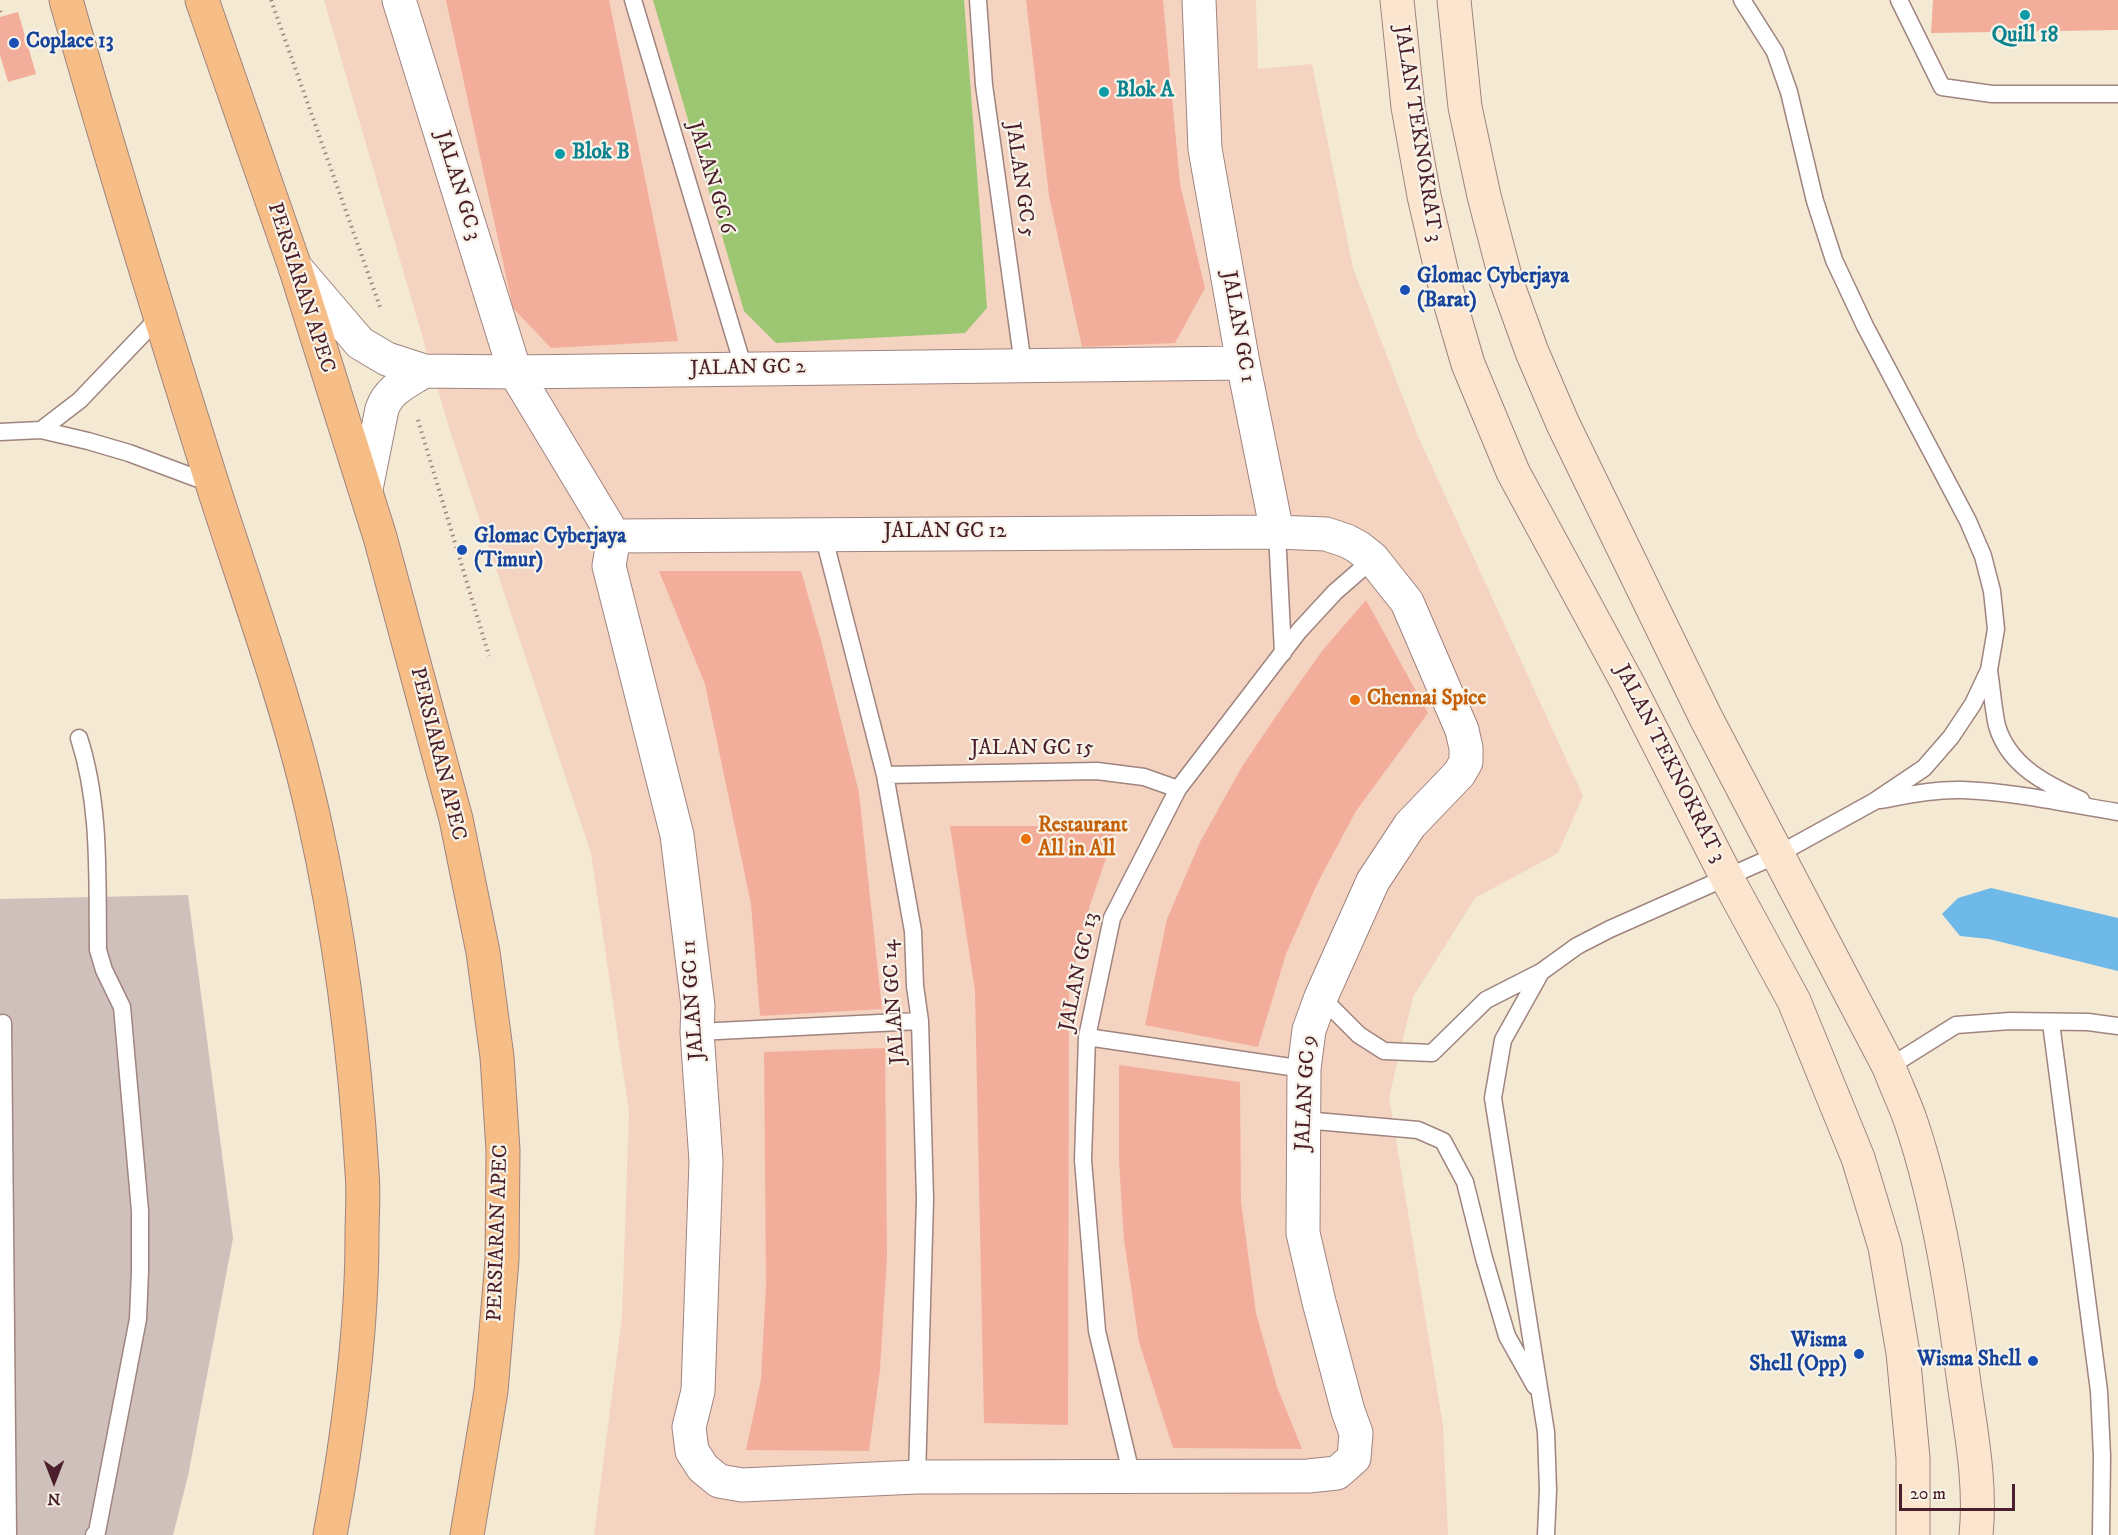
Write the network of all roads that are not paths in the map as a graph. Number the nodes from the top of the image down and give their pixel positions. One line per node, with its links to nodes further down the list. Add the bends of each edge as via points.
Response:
1 (66, 0): 15 (main road)
2 (202, 0): 14 (main road, PERSIARAN APEC)
3 (399, 0): 19 (street, JALAN GC 3)
4 (633, 0): 18 (lane, JALAN GC 6)
5 (978, 0): 17 (lane, JALAN GC 5, via 984,85)
6 (1199, 0): 16 (street, JALAN GC 1, via 1205,149)
7 (1397, 0): 37 (main road, JALAN TEKNOKRAT 3, via 1408,107 1424,196 1468,364 1513,472)
8 (1455, 0): 12 (main road)
9 (1471, 0): 12 (lane)
10 (1742, 0): 30 (lane, via 1775,52 1834,260 1983,555 1996,629)
11 (1899, 0): 13 (lane, via 1942,87 1992,94)
12 (1459, 46): 36 (main road, via 1465,107 1484,196 1506,280 1532,352 1602,507)
13 (2118, 94)
14 (295, 267): 20 (street, JALAN GC 2, via 360,343); 24 (main road, PERSIARAN APEC)
15 (160, 316): 21 (lane, via 80,400); 23 (main road)
16 (1243, 363): 17 (street, JALAN GC 2); 25 (street, JALAN GC 1)
17 (1023, 365): 18 (street, JALAN GC 2)
18 (744, 369): 19 (street, JALAN GC 2)
19 (515, 372): 20 (street, JALAN GC 2); 27 (street, JALAN GC 3)
20 (416, 377): 24 (street, via 393,390 386,399)
21 (41, 430): 22 (lane); 23 (lane, via 129,453)
22 (0, 432)
23 (213, 485): 54 (main road, via 284,706 314,817 336,926 348,1017 363,1176 362,1283 353,1380)
24 (366, 489): 55 (main road, PERSIARAN APEC, via 456,819 483,952 497,1057 503,1150 502,1260 491,1391)
25 (1277, 532): 26 (street, JALAN GC 12); 28 (street, JALAN GC 12, via 1326,534 1347,541); 29 (lane, JALAN GC 1)
26 (823, 534): 27 (street, JALAN GC 12); 32 (lane, JALAN GC 14)
27 (614, 536): 44 (street, JALAN GC 11, via 609,566 677,835 698,1006)
28 (1372, 559): 29 (lane, JALAN GC 13, via 1335,592); 39 (street, JALAN GC 9, via 1407,602 1462,730 1466,762 1410,825 1372,881)
29 (1283, 653): 33 (lane, JALAN GC 13)
30 (1989, 670): 34 (lane, via 1951,737 1924,768); 35 (lane, via 1998,727 2010,753 2025,770 2086,803)
31 (79, 738): 53 (lane, via 94,809 98,950 122,1007 140,1211 138,1319)
32 (885, 775): 33 (lane, JALAN GC 15, via 1097,771 1144,777); 40 (lane, JALAN GC 14, via 913,931)
33 (1178, 789): 45 (lane, JALAN GC 13, via 1112,918)
34 (1875, 801): 35 (lane, via 1963,790); 36 (lane)
35 (2118, 812)
36 (1777, 855): 37 (lane); 46 (main road)
37 (1727, 878): 38 (lane, via 1610,929 1577,946); 57 (main road, JALAN TEKNOKRAT 3, via 1794,1001 1858,1158 1885,1247 1913,1458)
38 (1542, 972): 39 (lane, via 1486,1000 1432,1053 1384,1051 1359,1035); 49 (lane, via 1503,1041 1493,1098)
39 (1321, 997): 47 (street, JALAN GC 9, via 1309,1030)
40 (920, 1021): 44 (lane); 50 (lane, JALAN GC 14, via 925,1199)
41 (3, 1023): 52 (lane)
42 (2051, 1023): 43 (lane); 46 (lane, via 1956,1024); 59 (lane, via 2099,1391)
43 (2118, 1026)
44 (697, 1032): 50 (street, JALAN GC 11, via 706,1161 698,1391 689,1427 692,1451 703,1468 719,1481 742,1485)
45 (1087, 1037): 47 (lane); 51 (lane, JALAN GC 13, via 1083,1160 1097,1331)
46 (1889, 1067): 58 (main road, via 1911,1122 1933,1204 1958,1334 1975,1477)
47 (1304, 1069): 48 (street, JALAN GC 9)
48 (1304, 1120): 49 (lane, via 1418,1130 1443,1141 1465,1182 1508,1336); 51 (street, JALAN GC 9, via 1303,1233 1318,1302 1356,1433 1354,1458 1336,1473 1308,1476)
49 (1541, 1397): 56 (lane, via 1546,1432)
50 (917, 1477): 51 (street)
51 (1132, 1477)
52 (8, 1535)
53 (94, 1535)
54 (330, 1535)
55 (466, 1535)
56 (1546, 1535)
57 (1912, 1535)
58 (1976, 1535)
59 (2101, 1535)

